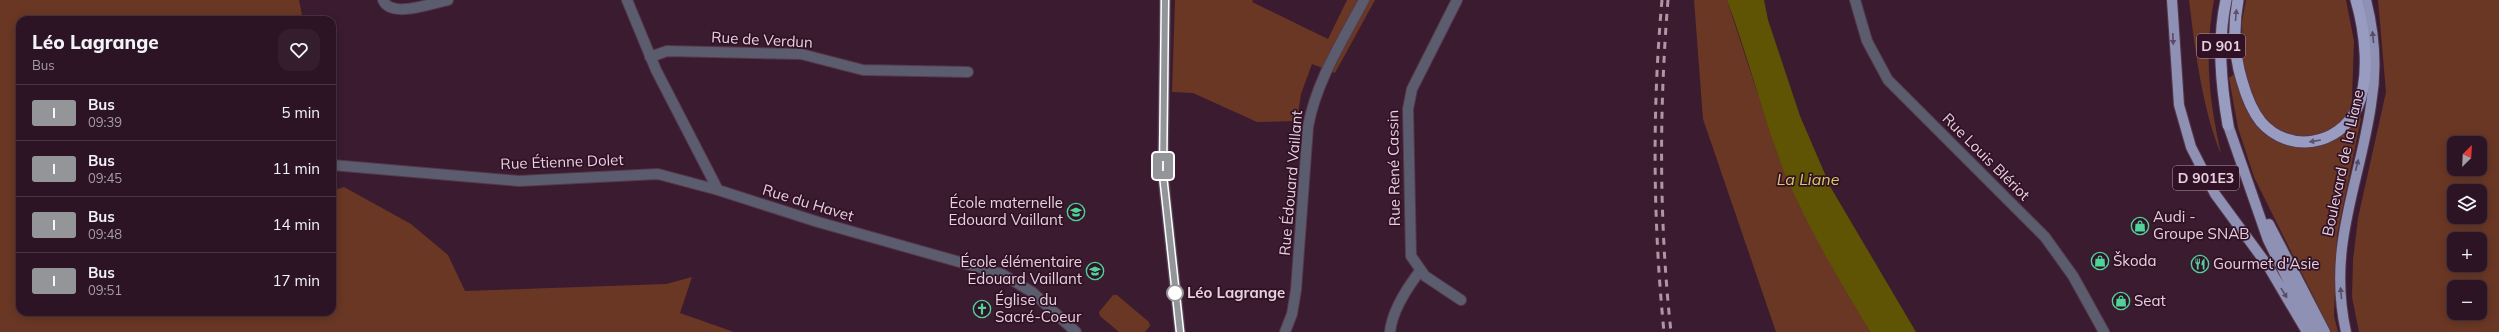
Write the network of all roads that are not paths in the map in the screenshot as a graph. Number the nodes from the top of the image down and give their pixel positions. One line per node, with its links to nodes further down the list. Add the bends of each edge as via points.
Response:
1 (382, 0): 2 (street, via 386,6 398,10)
2 (448, 0)
3 (627, 0): 13 (street)
4 (1165, 0): 22 (street, via 1163,175)
5 (1364, 0): 23 (street, Rue Édouard Vaillant, via 1325,76 1313,107 1308,135 1295,295)
6 (1457, 0): 19 (street, Rue René Cassin, via 1415,82 1408,102 1410,251)
7 (1855, 0): 25 (street, Rue Louis Blériot, via 1867,41 1888,80 2045,237 2073,276)
8 (2172, 0): 26 (main road, D 901E3, one-way to 26, via 2179,105 2191,147 2215,194 2268,266)
9 (2226, 0): 15 (highway, D 901, via 2221,60 2222,92)
10 (2238, 0): 11 (highway, one-way to 10, via 2364,62 2359,103 2352,115 2335,133 2323,140 2306,143 2283,138 2272,132 2261,122 2250,105 2236,58)
11 (2356, 0)
12 (2366, 0): 29 (main road, Boulevard de la Liane, one-way to 12, via 2340,288 2341,244 2348,204 2369,121 2375,72 2373,36)
13 (650, 57): 14 (street, Rue de Verdun, via 667,51 801,54 863,70); 18 (street)
14 (968, 72)
15 (2228, 125): 17 (main road, D 901)
16 (336, 165): 18 (street, Rue Étienne Dolet, via 519,180 658,174)
17 (2242, 166): 27 (main road, D 901, via 2268,240); 28 (main road, D 901, via 2275,237)
18 (718, 190): 21 (street, Rue du Havet, via 818,222 1002,274 1032,292)
19 (1420, 271): 20 (street, Rue René Cassin); 24 (street, via 1407,290)
20 (1461, 300)
21 (1076, 332)
22 (1180, 332)
23 (1285, 332)
24 (1390, 332)
25 (2104, 332)
26 (2307, 332)
27 (2314, 332)
28 (2325, 332)
29 (2346, 332)

